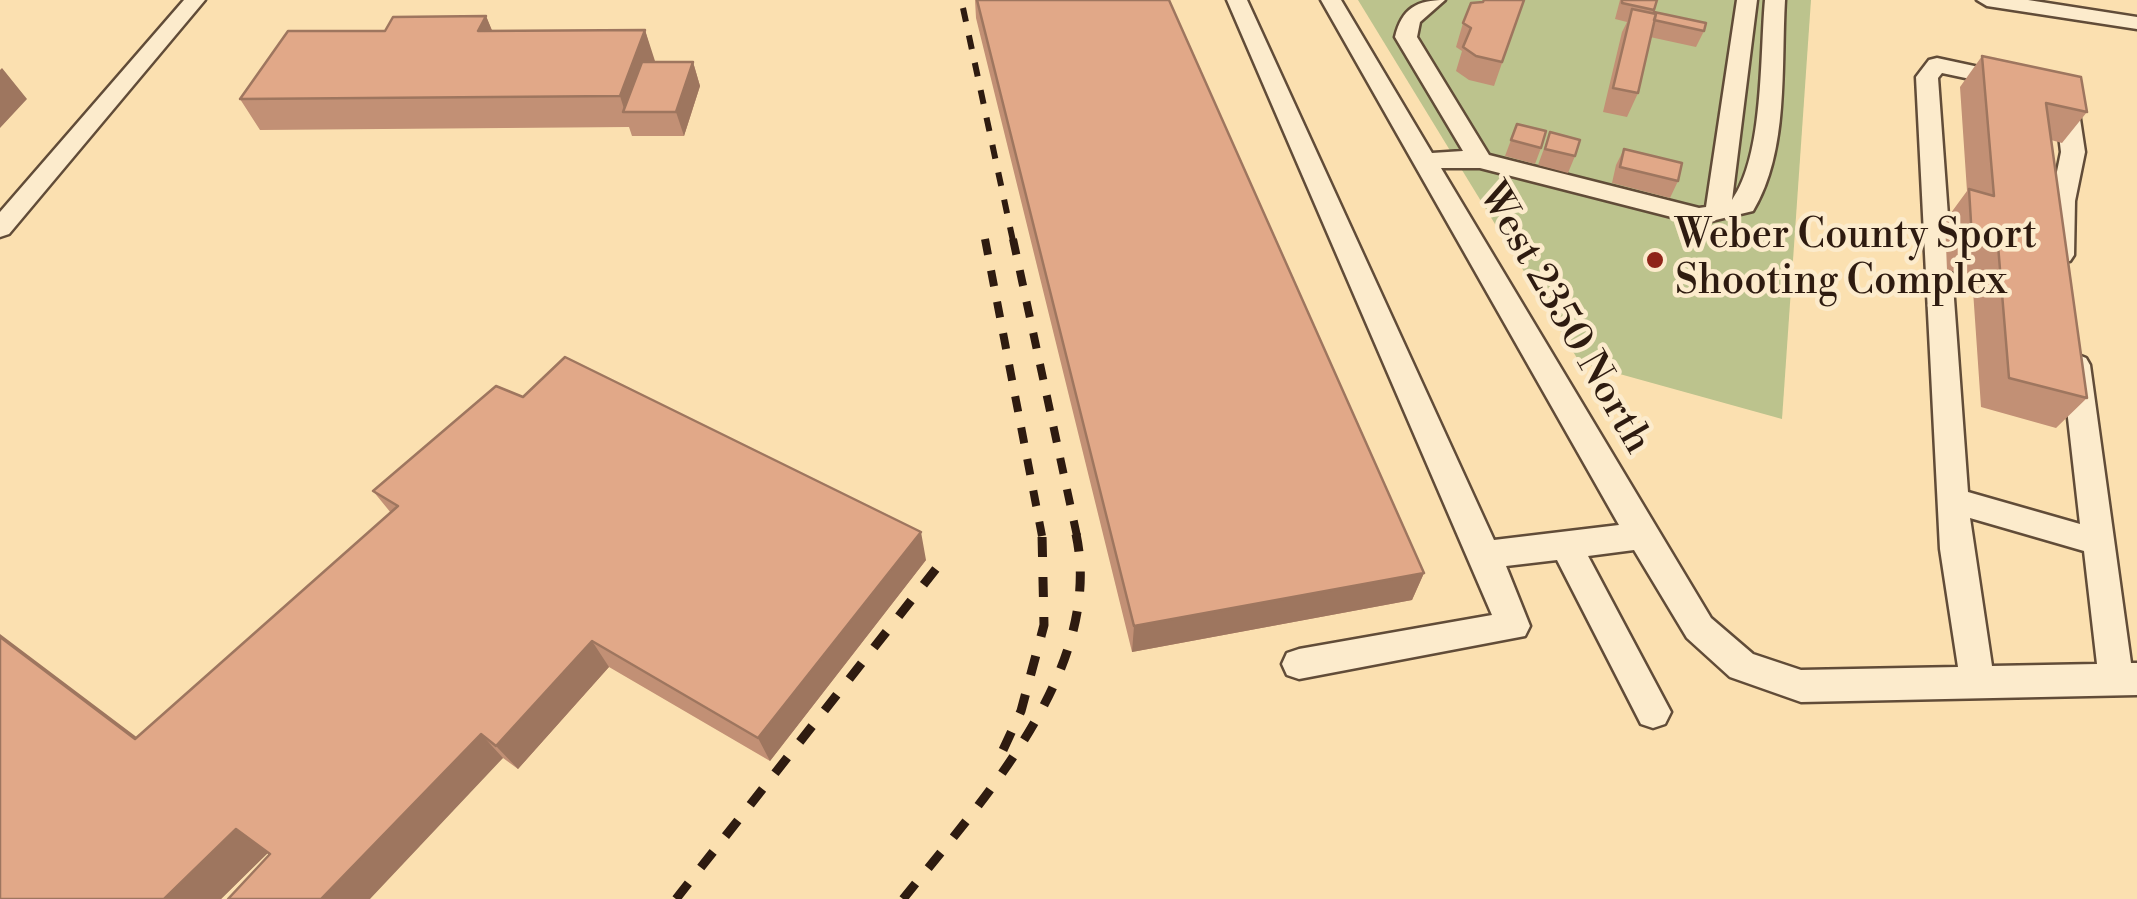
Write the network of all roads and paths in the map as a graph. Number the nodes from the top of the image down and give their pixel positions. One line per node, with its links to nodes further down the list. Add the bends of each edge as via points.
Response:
1 (196, 0): 12 (street)
2 (1237, 0): 19 (street)
3 (1330, 0): 10 (street, West 2350 North)
4 (1435, 0): 9 (street, via 1410,19 1406,37)
5 (1747, 0): 11 (street)
6 (1775, 0): 11 (street, via 1752,192 1744,205)
7 (1987, 0): 8 (street)
8 (2137, 23)
9 (1480, 160): 10 (street); 11 (street, via 1699,216)
10 (1426, 162): 16 (street, West 2350 North)
11 (1718, 214)
12 (0, 228)
13 (2066, 287): 15 (street, via 2060,248 2073,152 2066,99 2050,88 1936,65 1927,77)
14 (2073, 346): 17 (street)
15 (1954, 501): 17 (street); 22 (street)
16 (1642, 536): 18 (street); 22 (street, West 2350 North, via 1700,628 1742,666 1801,686)
17 (2099, 542): 21 (street)
18 (1566, 546): 19 (street); 23 (street)
19 (1485, 555): 20 (street, via 1513,626)
20 (1300, 664)
21 (2126, 679): 22 (street)
22 (1978, 683)
23 (1653, 712)

